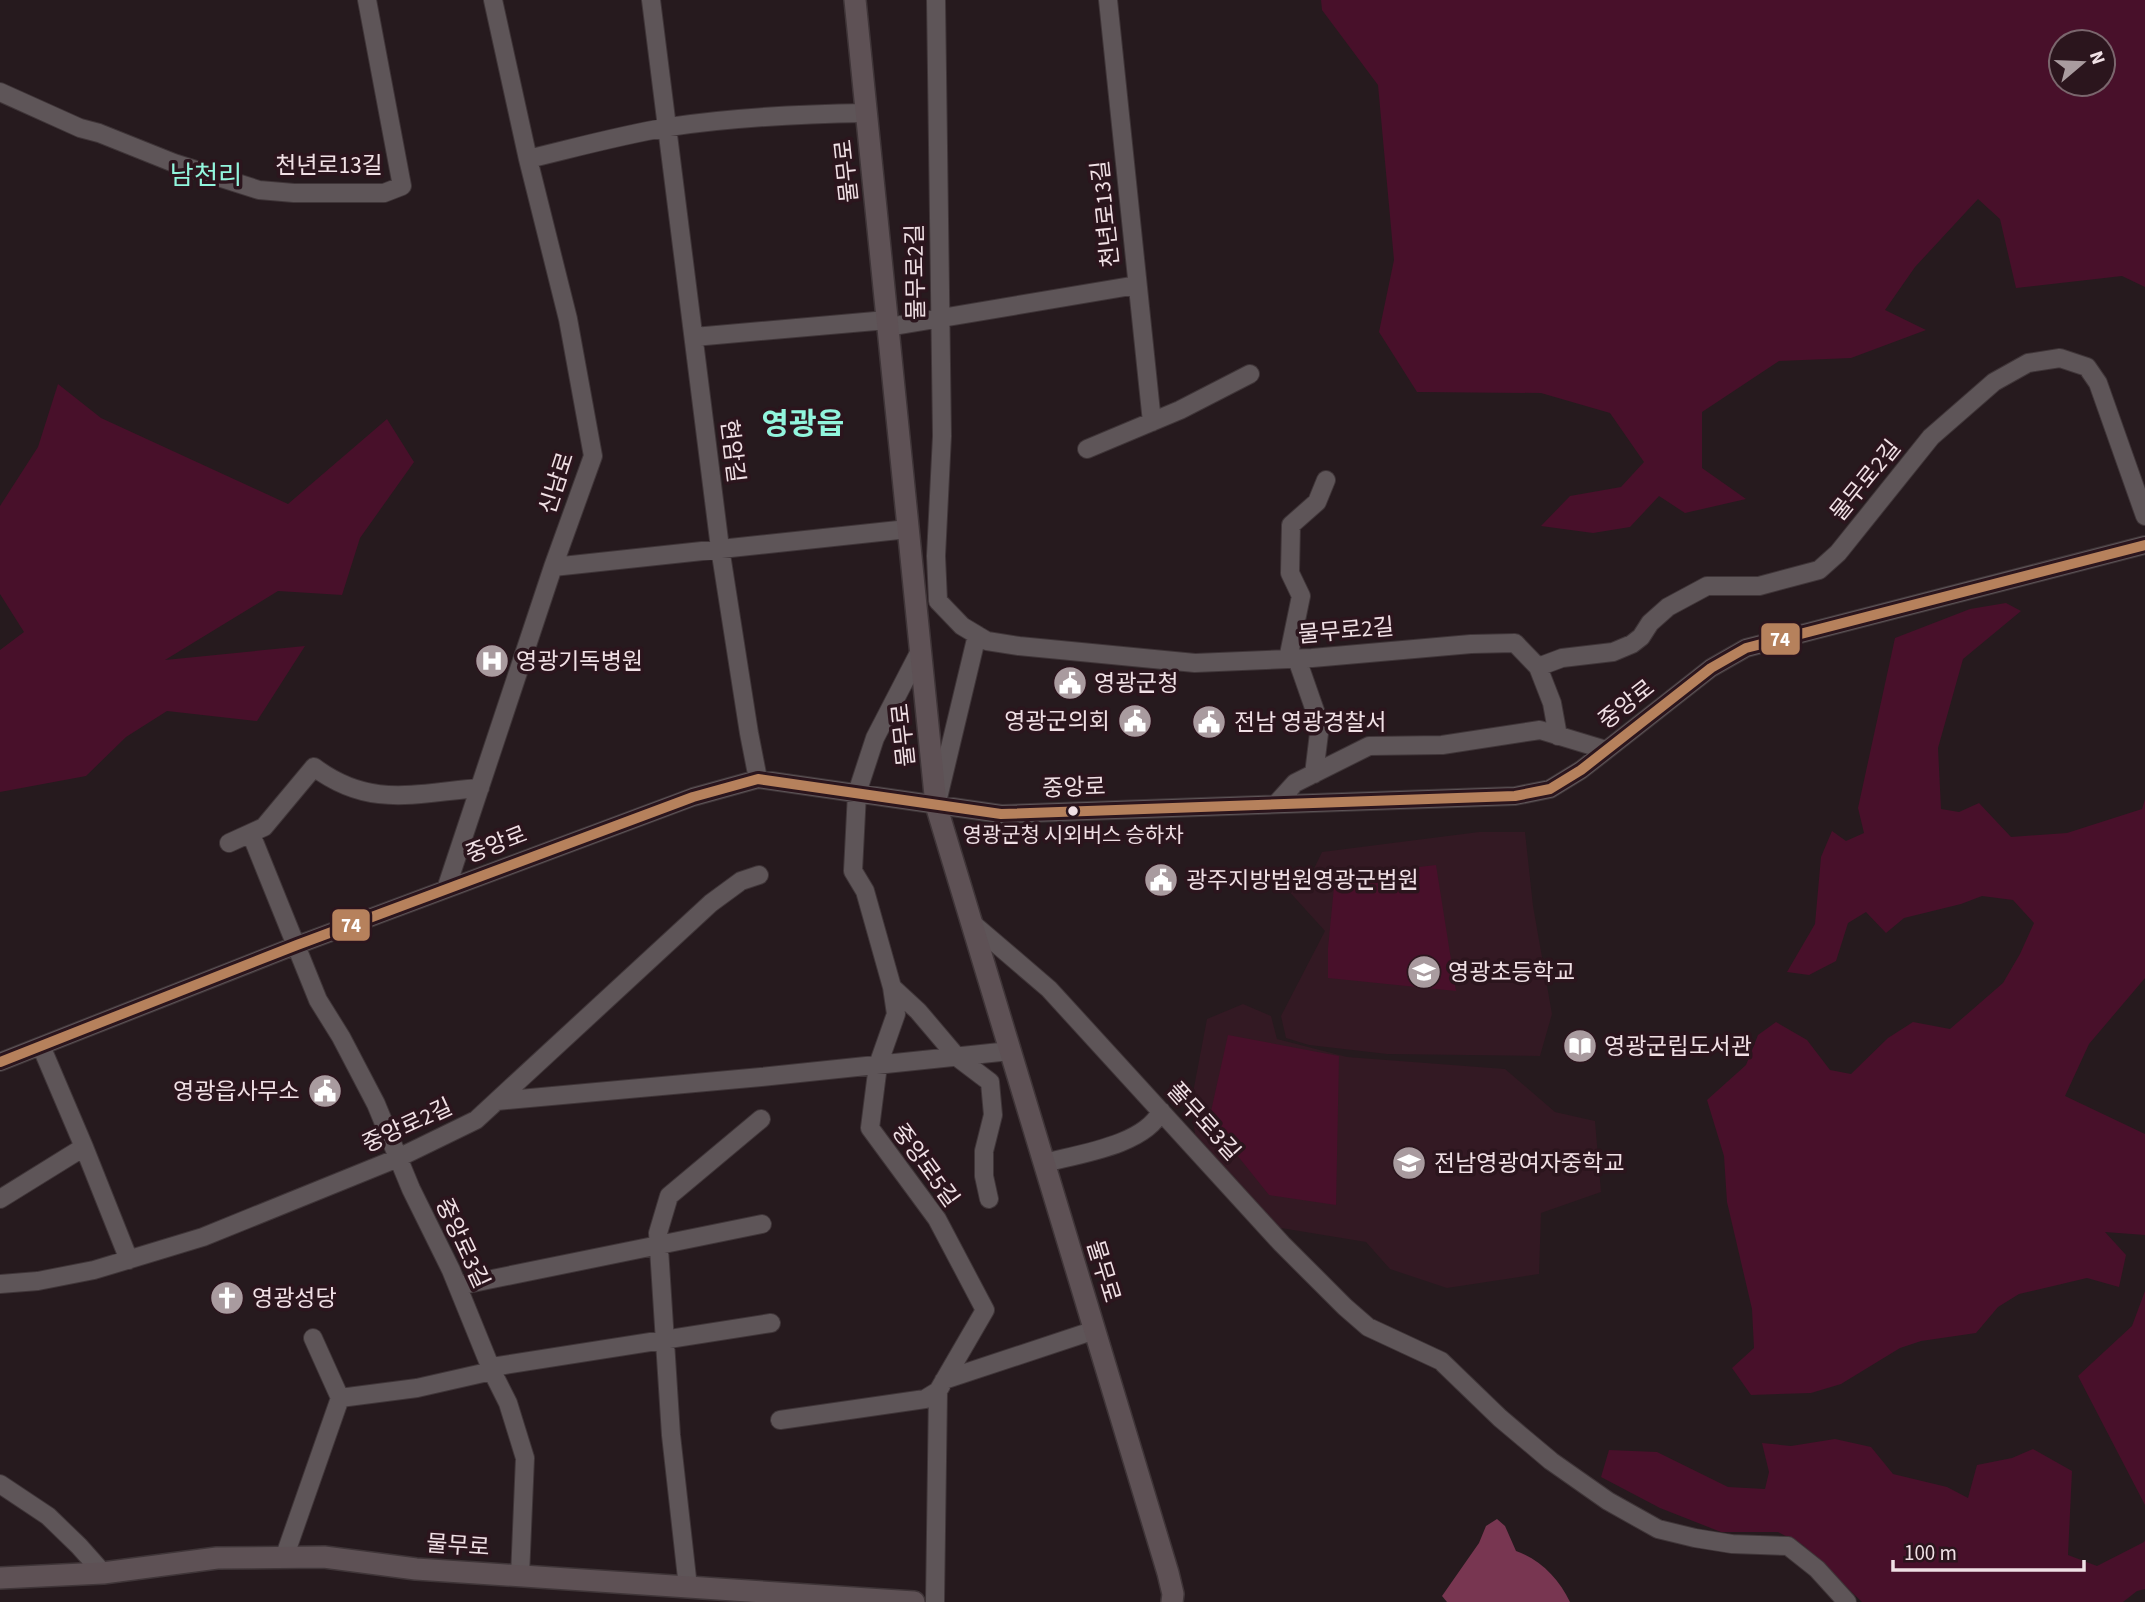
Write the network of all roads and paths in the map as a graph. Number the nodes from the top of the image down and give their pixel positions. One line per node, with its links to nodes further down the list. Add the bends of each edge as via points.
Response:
1 (367, 0): 7 (street, 천년로13길, via 402,186 384,193 259,190 80,128)
2 (493, 0): 10 (street, 신남로)
3 (650, 0): 9 (street, 현암길)
4 (855, 0): 8 (main road, 물무로)
5 (936, 0): 12 (street, 물무로2길)
6 (1108, 0): 11 (street, 천년로13길)
7 (0, 92)
8 (866, 113): 9 (street, via 744,118); 13 (main road, 물무로)
9 (667, 128): 10 (street); 14 (street, 현암길)
10 (527, 159): 23 (street, 신남로, via 568,319 593,456)
11 (1137, 285): 12 (street); 16 (street, 천년로13길)
12 (940, 318): 13 (street); 24 (street, 물무로2길, via 938,601)
13 (887, 323): 14 (street); 20 (main road, 물무로)
14 (694, 337): 22 (street, 현암길)
15 (1250, 374): 16 (street)
16 (1152, 422): 17 (street)
17 (1087, 449)
18 (1326, 480): 26 (street, via 1317,502 1291,525 1290,573 1301,596)
19 (2145, 516): 27 (street, 물무로2길, via 2107,404 2087,367 2060,359 2028,363 1994,382 1931,438 1838,554 1819,570 1759,586 1707,586 1668,607 1632,644)
20 (908, 529): 22 (street); 25 (main road, 물무로)
21 (2145, 545): 29 (street, 중앙로, via 1746,648 1711,668)
22 (720, 548): 23 (street); 31 (street, 현암길)
23 (553, 567): 32 (street, 신남로)
24 (977, 635): 26 (street, 물무로2길, via 1019,646 1195,663); 35 (street)
25 (920, 649): 33 (street, 중앙로5길, via 875,738); 35 (main road, 물무로)
26 (1293, 659): 27 (street, 물무로2길, via 1515,643); 30 (street, via 1320,724)
27 (1538, 667): 28 (street)
28 (1558, 736): 29 (street); 30 (street, via 1540,730 1442,745 1369,746)
29 (1606, 750): 34 (street, 중앙로, via 1550,789 1515,796)
30 (1314, 774): 34 (street, via 1295,783)
31 (758, 779): 33 (street, 중앙로); 39 (street, 중앙로, via 693,797)
32 (480, 788): 36 (street, via 384,797 332,781 314,767 264,827); 39 (street, 신남로)
33 (857, 793): 35 (street, 중앙로); 42 (street, 중앙로5길, via 853,871 865,891)
34 (1276, 804): 35 (street, 중앙로, via 1002,814)
35 (936, 805): 40 (main road, 물무로)
36 (251, 834): 37 (street); 41 (street, 중앙로3길)
37 (229, 843)
38 (759, 875): 48 (street, 중앙로2길, via 741,881 711,903)
39 (446, 889): 41 (street, 중앙로)
40 (972, 923): 44 (main road, 물무로); 49 (street, 풀무로3길, via 1049,989)
41 (297, 945): 43 (street, 중앙로); 52 (street, 중앙로3길, via 318,1000 376,1104)
42 (892, 987): 45 (street); 47 (street, 중앙로5길, via 896,1014)
43 (41, 1046): 46 (street, 중앙로); 51 (street)
44 (1010, 1051): 45 (street); 53 (main road, 물무로)
45 (957, 1056): 47 (street); 55 (street, via 990,1082 993,1115 984,1152)
46 (1, 1059)
47 (877, 1065): 48 (street); 66 (street, 중앙로5길, via 870,1128 937,1219 985,1310)
48 (497, 1101): 52 (street, 중앙로2길, via 476,1120)
49 (1161, 1111): 53 (street, via 1156,1123 1126,1141); 79 (street, 풀무로3길, via 1345,1307 1368,1327 1441,1361 1551,1461 1658,1529 1732,1544 1788,1546)
50 (761, 1119): 57 (street, via 669,1196)
51 (84, 1147): 54 (street); 58 (street)
52 (398, 1158): 58 (street, 중앙로2길, via 203,1237); 60 (street, 중앙로3길)
53 (1044, 1163): 62 (main road, 물무로)
54 (0, 1199)
55 (989, 1199)
56 (762, 1224): 57 (street)
57 (659, 1244): 60 (street); 64 (street)
58 (129, 1261): 59 (street, 중앙로2길)
59 (0, 1284)
60 (458, 1286): 65 (street, 중앙로3길)
61 (771, 1323): 64 (street)
62 (1095, 1330): 66 (street); 78 (main road, 물무로, via 1168,1573)
63 (313, 1338): 67 (street)
64 (665, 1340): 65 (street); 74 (street)
65 (492, 1369): 67 (street, via 417,1388); 72 (street, 중앙로3길, via 525,1458)
66 (941, 1385): 68 (street, via 925,1399); 77 (street)
67 (340, 1398): 70 (street)
68 (780, 1420)
69 (0, 1484): 71 (street, via 48,1516)
70 (284, 1558): 71 (main road, 물무로, via 217,1558); 72 (main road, 물무로, via 324,1557)
71 (103, 1573): 73 (main road, 물무로)
72 (520, 1576): 74 (main road, 물무로)
73 (0, 1578)
74 (688, 1587): 75 (main road, 물무로)
75 (798, 1597): 76 (main road, 물무로)
76 (914, 1602)
77 (934, 1602)
78 (1172, 1602)
79 (1847, 1602)

